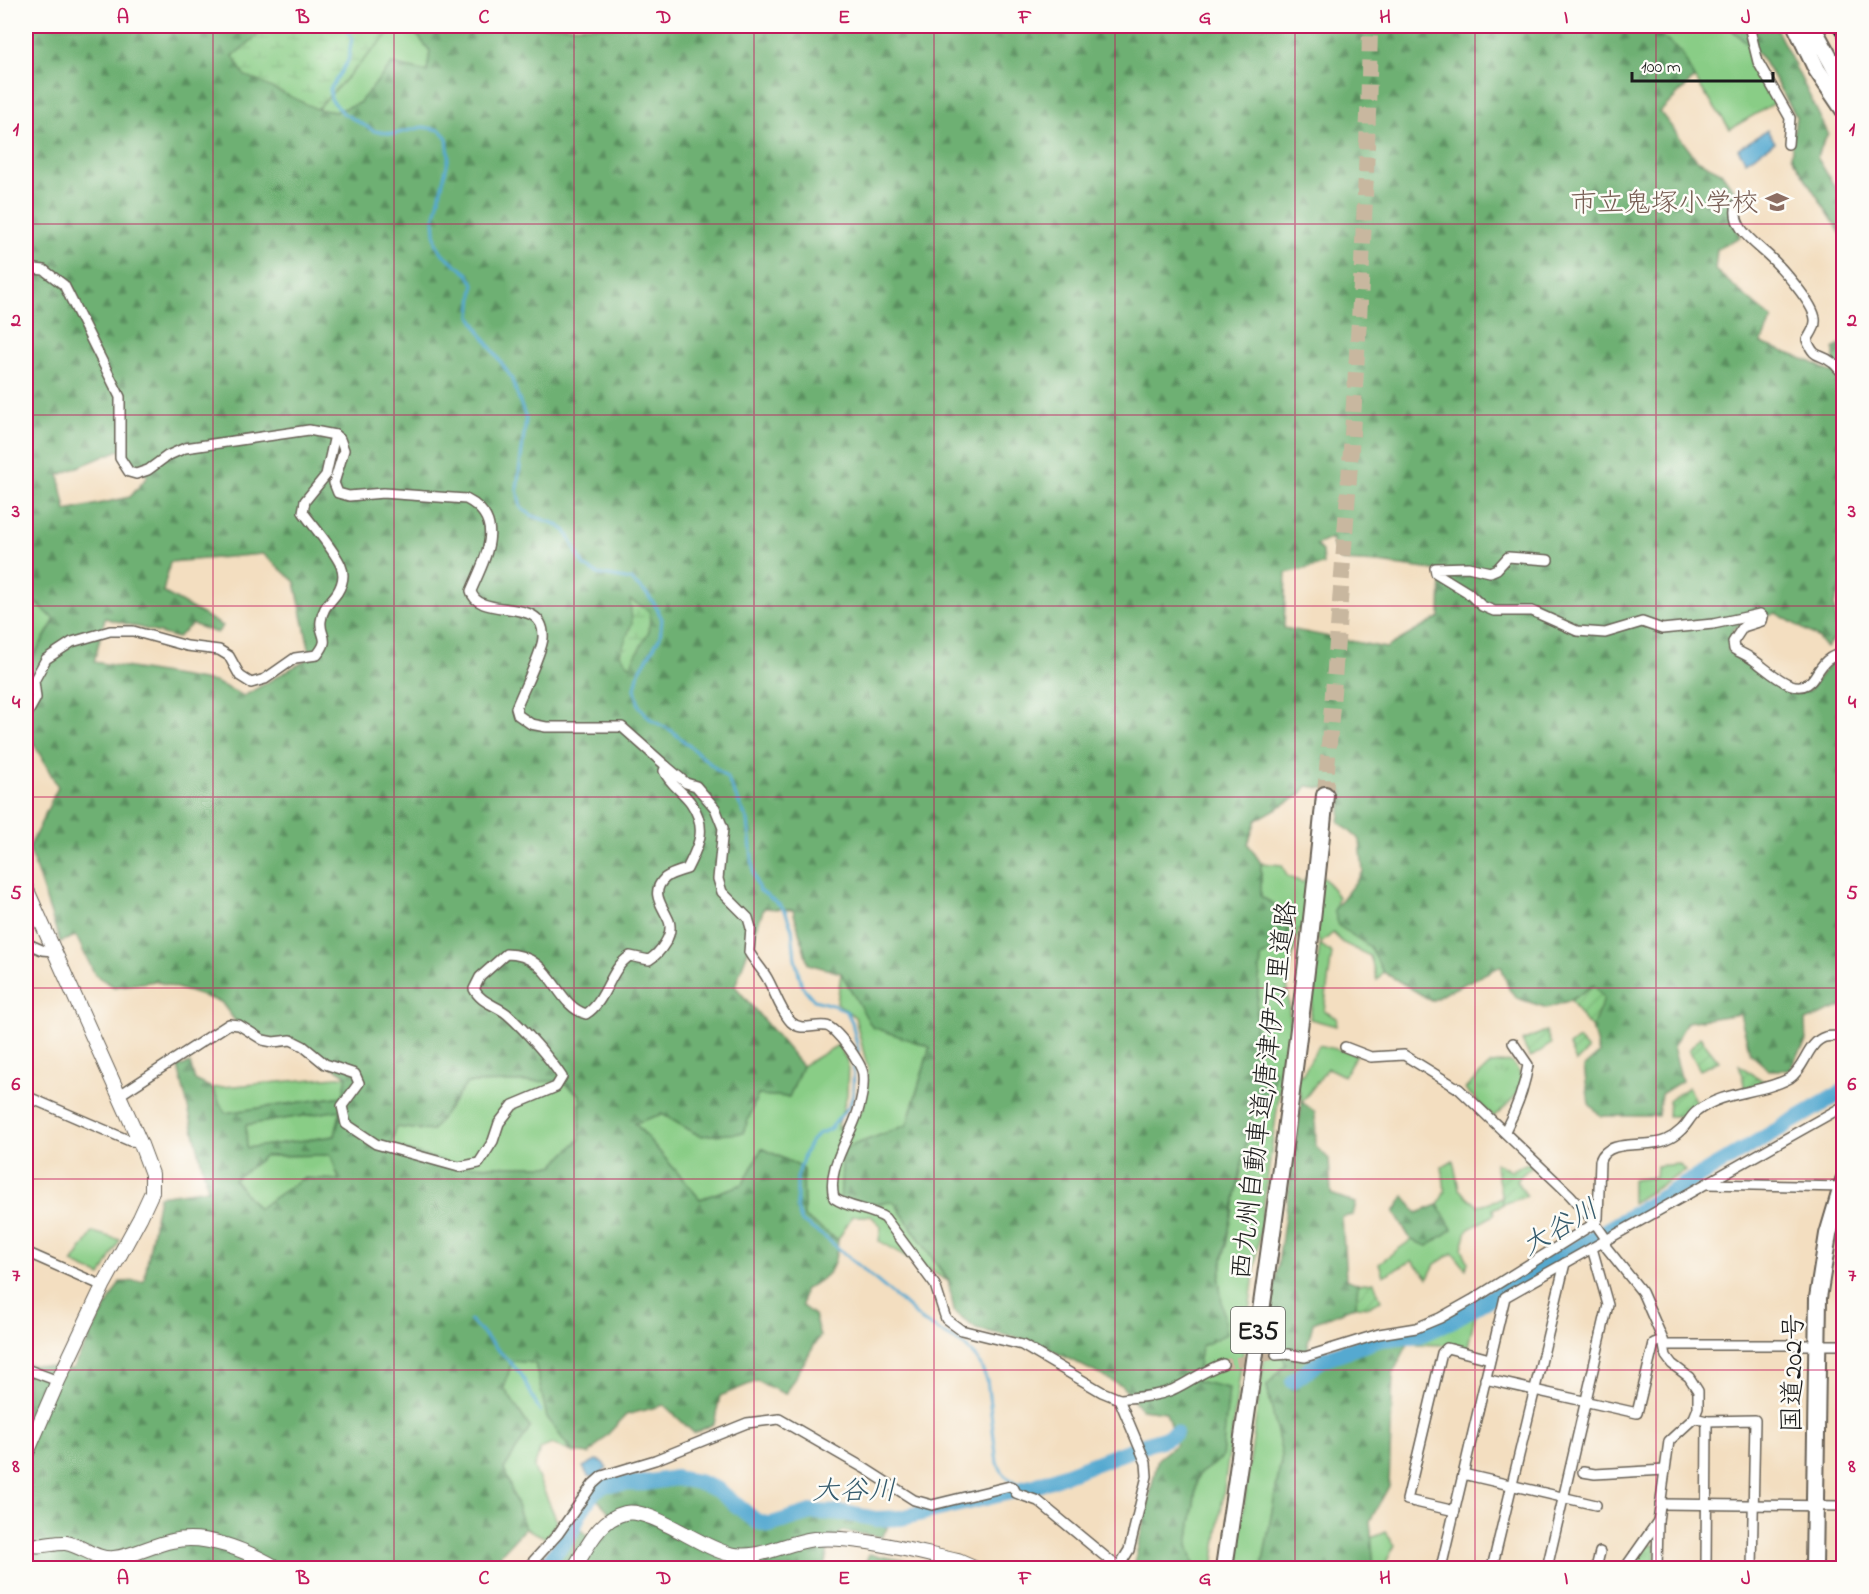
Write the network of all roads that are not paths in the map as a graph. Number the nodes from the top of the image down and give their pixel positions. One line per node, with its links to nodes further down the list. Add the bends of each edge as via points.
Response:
1 (1749, 26): 6 (street, via 1758,62 1790,118)
2 (1796, 26): 5 (highway, via 1817,70)
3 (1812, 26): 4 (highway)
4 (1844, 85)
5 (1844, 110)
6 (1788, 144)
7 (1741, 202): 9 (street, via 1735,211 1743,231 1806,297 1815,316 1807,340 1810,350)
8 (26, 268): 10 (street, via 44,270 64,285 120,397 120,458 129,472 148,471 185,448 309,430)
9 (1844, 374)
10 (335, 435): 13 (street, via 326,475 305,501 303,512 341,566 344,578 326,604 321,623 325,637 317,655 296,658 265,679 251,683 240,676 229,656 219,650 133,631 110,631 72,642 46,659 34,681 36,698); 14 (street, via 344,450 334,483 338,493 383,493 476,504 491,534 472,598 535,616 543,627 543,641 516,708 518,715 531,724 546,727 622,727)
11 (1548, 560): 12 (street, via 1508,557 1490,572 1468,567 1436,568 1436,573 1494,611 1532,611 1577,631 1605,633 1642,622 1662,629 1760,614 1762,621 1743,627 1733,642 1734,649 1788,685 1803,686 1813,680 1825,661)
12 (1844, 652)
13 (26, 716)
14 (666, 766): 23 (street, via 668,780 691,803 702,830 687,869 666,878 657,889 670,923 670,933 659,954 649,960 630,956 622,961 595,1009 586,1014 575,1011 543,968 516,954 506,954 480,976 474,989 478,997 506,1013 562,1077 556,1087 513,1105 479,1163 459,1167 376,1144 346,1124 342,1106 359,1083 355,1074 324,1064 291,1040 263,1040 239,1025 229,1024); 45 (street, via 686,783 696,786 715,808 723,828 718,879 722,892 748,918 749,952 786,1015 793,1024 805,1028 826,1026 835,1030 864,1074 858,1112 841,1151 832,1187 834,1198 885,1218 934,1285 946,1318 961,1330 1022,1345)
15 (1324, 795): 70 (highway, 西九州自動車道;唐津伊万里道路 / E35, via 1300,1014)
16 (26, 888): 18 (street)
17 (26, 943): 18 (street)
18 (53, 951): 23 (street)
19 (1844, 1036): 29 (street, via 1824,1038 1815,1044 1790,1078 1716,1100 1694,1113 1681,1130 1665,1141 1608,1150 1600,1161)
20 (1513, 1043): 25 (street, via 1528,1065 1518,1107)
21 (1346, 1047): 25 (street, via 1371,1057 1404,1056 1459,1089)
22 (26, 1096): 26 (street)
23 (118, 1096): 26 (street)
24 (1844, 1106): 27 (street)
25 (1505, 1131): 29 (street)
26 (140, 1142): 34 (street, via 152,1174 152,1192)
27 (1706, 1184): 28 (street); 30 (street)
28 (1843, 1185): 36 (highway, 国道202号, via 1822,1264)
29 (1596, 1225): 30 (street); 38 (street, via 1424,1325 1305,1357)
30 (1604, 1238): 31 (street); 35 (street, via 1606,1247 1642,1292)
31 (1592, 1248): 33 (street); 46 (street, via 1608,1305)
32 (26, 1252): 34 (street)
33 (1565, 1263): 39 (street, via 1505,1297); 44 (street)
34 (103, 1286): 43 (street)
35 (1664, 1343): 36 (street); 46 (street, via 1654,1343 1637,1413); 47 (street, via 1666,1356 1698,1390)
36 (1817, 1345): 37 (street); 59 (highway, 国道202号)
37 (1844, 1345)
38 (1275, 1355)
39 (1490, 1359): 42 (street); 61 (street, via 1447,1348 1442,1353 1407,1500)
40 (1223, 1364): 45 (street, via 1171,1390)
41 (26, 1369): 43 (street)
42 (1485, 1379): 44 (street); 52 (street)
43 (58, 1381): 49 (street)
44 (1534, 1391): 46 (street); 53 (street)
45 (1119, 1399): 65 (street, via 1146,1462 1147,1476 1129,1550)
46 (1586, 1403): 54 (street)
47 (1694, 1418): 48 (street); 50 (street, via 1669,1441)
48 (1707, 1420): 57 (street); 58 (street, via 1755,1420)
49 (26, 1455)
50 (1665, 1470): 51 (street); 55 (street)
51 (1583, 1472)
52 (1463, 1474): 53 (street); 61 (street)
53 (1512, 1486): 54 (street); 72 (street)
54 (1563, 1498): 56 (street); 73 (street)
55 (1660, 1504): 57 (street); 62 (street)
56 (1596, 1505)
57 (1707, 1505): 58 (street); 77 (street)
58 (1754, 1505): 59 (street); 78 (street)
59 (1815, 1506): 60 (street); 79 (highway, 国道202号)
60 (1844, 1506)
61 (1455, 1511): 71 (street, via 1441,1568)
62 (1658, 1521): 75 (street); 76 (street)
63 (26, 1543): 66 (street, via 77,1545 99,1557 114,1558 173,1540 213,1542 259,1558)
64 (1600, 1552): 74 (street)
65 (1118, 1568): 67 (street, via 1038,1501 1010,1486 932,1505 914,1500 779,1419 747,1423 655,1460 602,1476)
66 (277, 1569)
67 (527, 1569)
68 (574, 1569): 69 (street, via 597,1532 610,1519 627,1512 646,1515 731,1555 752,1555 815,1539 846,1540 958,1561)
69 (974, 1569)
70 (1224, 1569)
71 (1445, 1569)
72 (1492, 1569)
73 (1547, 1569)
74 (1596, 1569)
75 (1625, 1569)
76 (1657, 1569)
77 (1706, 1569)
78 (1752, 1569)
79 (1814, 1569)

